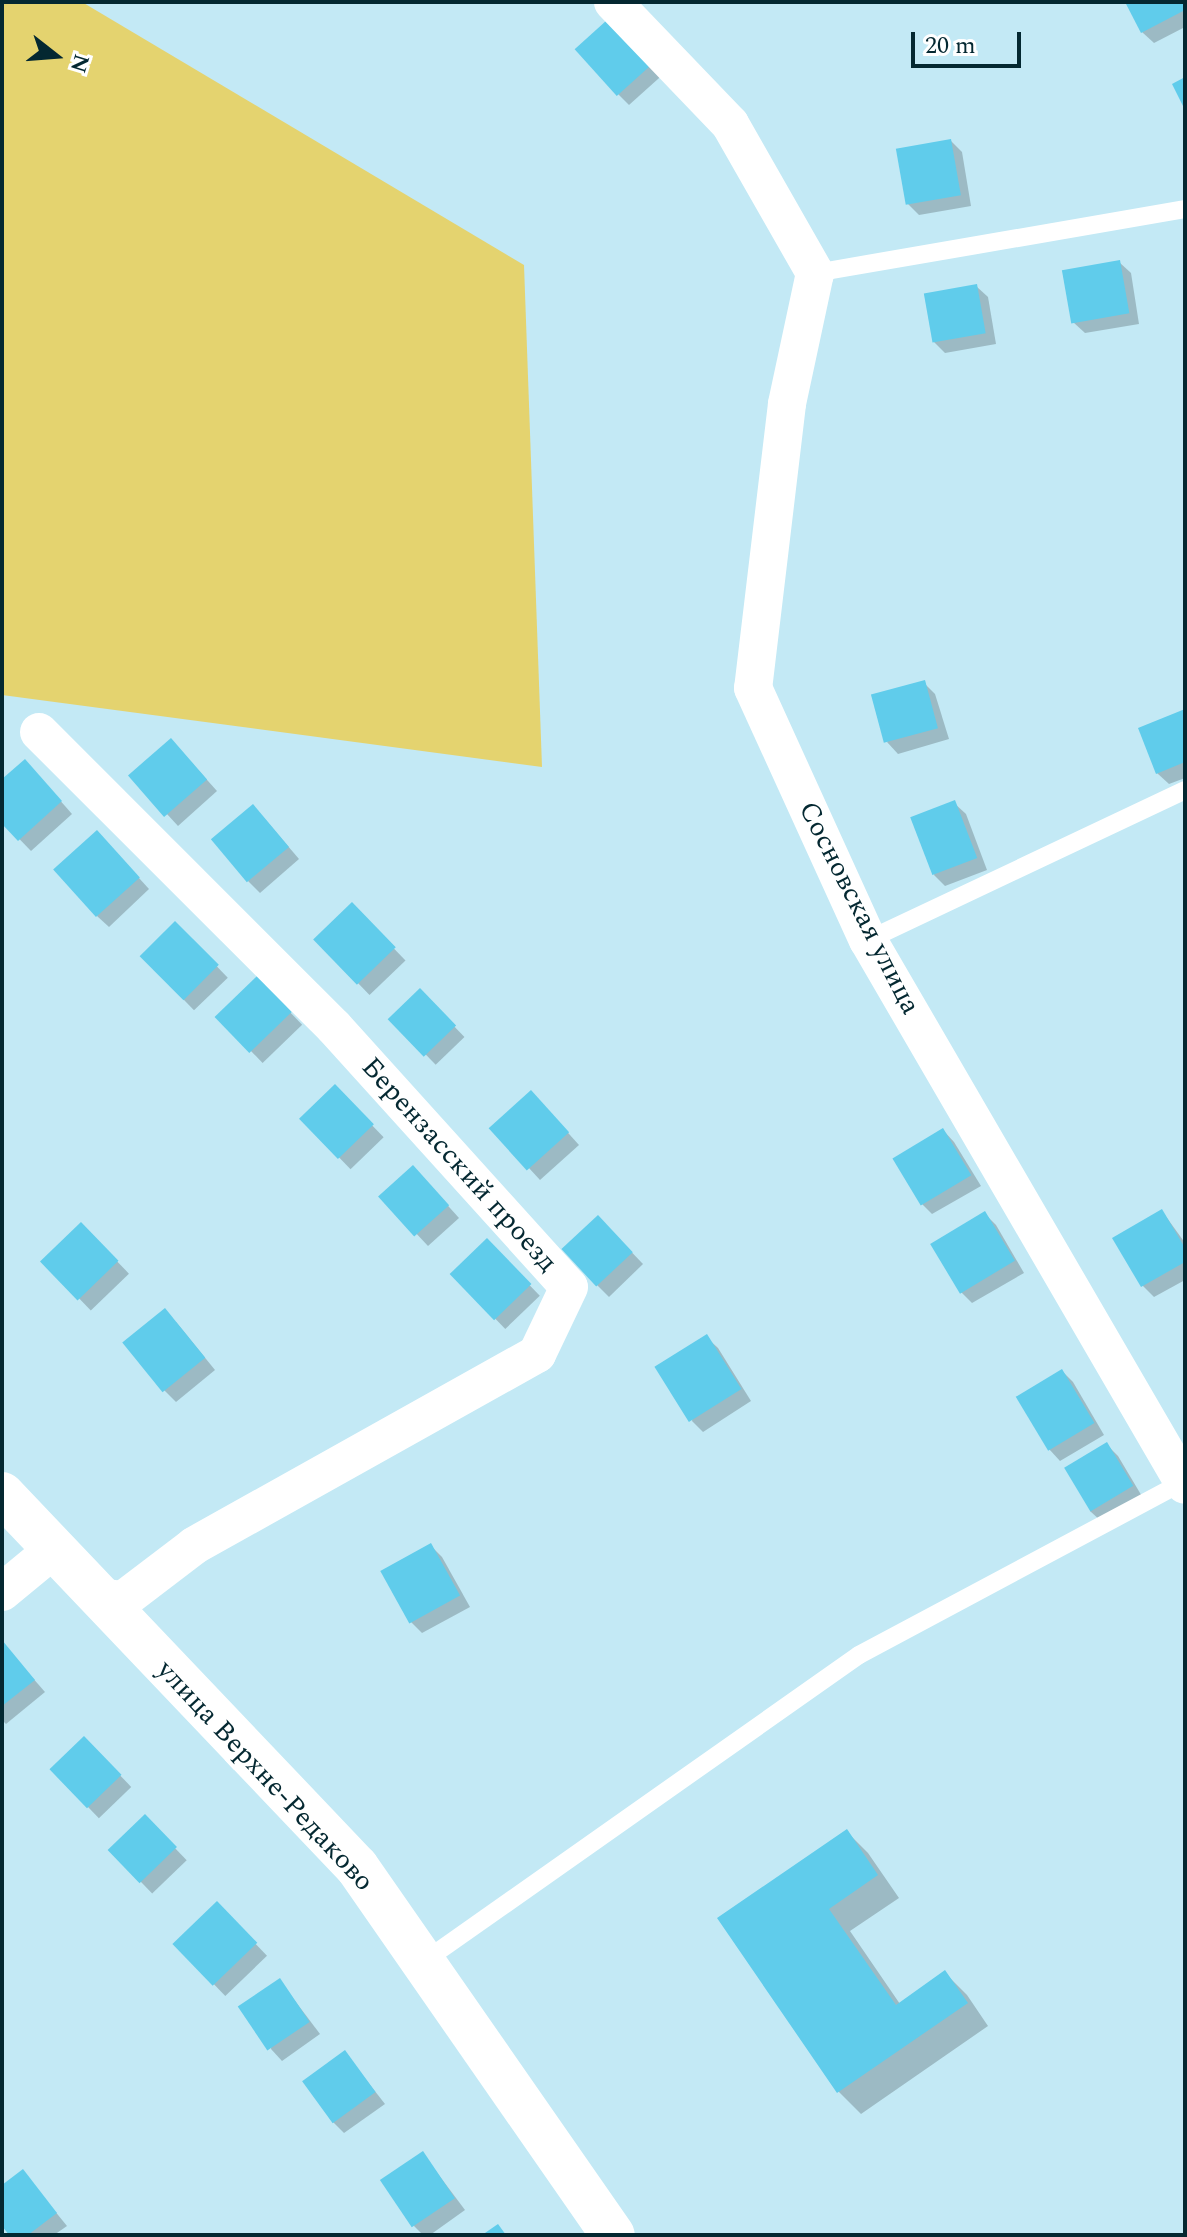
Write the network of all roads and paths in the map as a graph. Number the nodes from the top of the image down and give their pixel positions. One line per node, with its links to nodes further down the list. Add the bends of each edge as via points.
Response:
1 (613, 2): 3 (street, via 730,124)
2 (1185, 209): 3 (lane)
3 (815, 273): 6 (street, Сосновская улица, via 787,404 753,688)
4 (39, 732): 11 (street, Берензасский проезд, via 334,1027 569,1287 537,1354 194,1546 123,1600)
5 (1185, 790): 6 (lane)
6 (868, 940): 7 (street, Сосновская улица)
7 (1184, 1484): 12 (lane, via 859,1655)
8 (2, 1494): 9 (street, улица Верхне-Редаково)
9 (53, 1550): 10 (street); 11 (street, улица Верхне-Редаково)
10 (2, 1592)
11 (97, 1597): 12 (street, улица Верхне-Редаково, via 357,1867)
12 (423, 1962): 13 (street, улица Верхне-Редаково)
13 (613, 2235)

